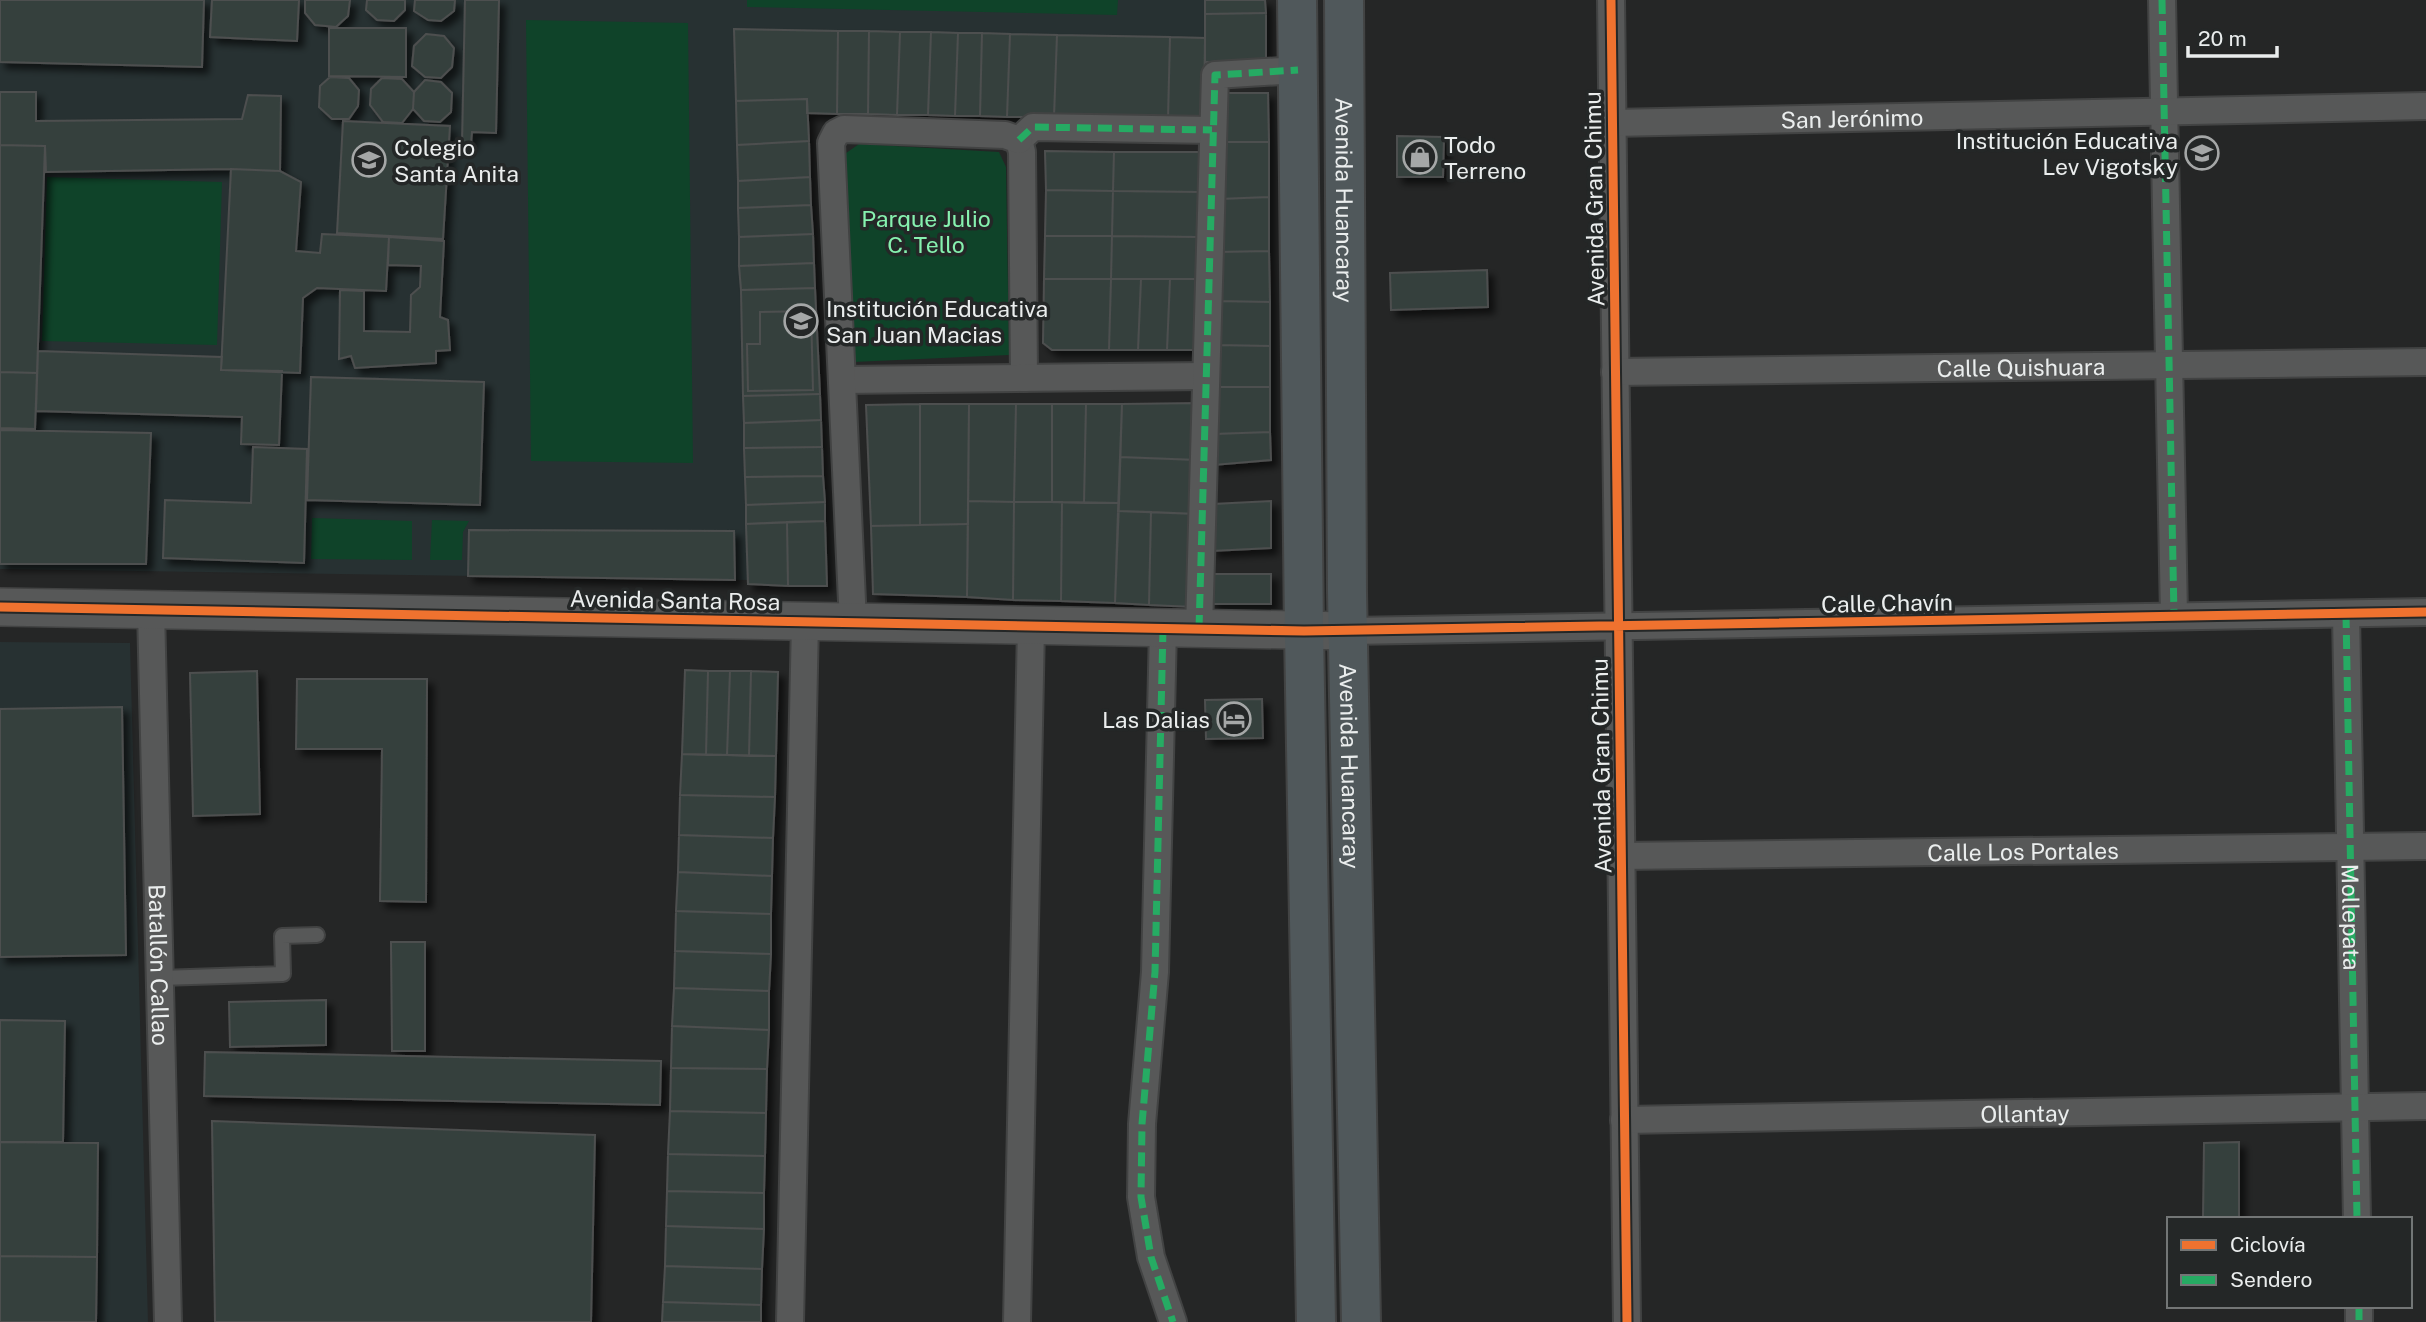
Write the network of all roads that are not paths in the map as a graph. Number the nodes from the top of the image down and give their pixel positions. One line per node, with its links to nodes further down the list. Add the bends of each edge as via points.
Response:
1 (1297, 0): 5 (main road, Avenida Huancaray)
2 (1343, 0): 29 (main road, Avenida Huancaray)
3 (1611, 0): 8 (street, Avenida Gran Chimu)
4 (2162, 0): 7 (street)
5 (1298, 70): 9 (street, via 1215,75); 28 (main road, Avenida Huancaray)
6 (2426, 106): 7 (street, San Jerónimo)
7 (2162, 111): 8 (street, San Jerónimo); 12 (street)
8 (1612, 123): 13 (street, Avenida Gran Chimu)
9 (1212, 130): 10 (street, via 1033,127); 14 (street)
10 (1019, 141): 15 (street); 16 (street, via 1005,135 884,130 844,129 836,134 831,143)
11 (2426, 362): 12 (street, Calle Quishuara)
12 (2168, 365): 13 (street, Calle Quishuara); 21 (street)
13 (1615, 372): 25 (street, Avenida Gran Chimu)
14 (1206, 376): 15 (street); 27 (street)
15 (1024, 378): 16 (street)
16 (842, 380): 23 (street)
17 (0, 607): 18 (street, Avenida Santa Rosa)
18 (151, 610): 22 (street, Avenida Santa Rosa); 34 (street, Batallón Callao)
19 (2426, 612): 20 (street, Calle Chavín)
20 (2346, 614): 21 (street, Calle Chavín); 30 (street, Mollepata)
21 (2174, 616): 25 (street, Calle Chavín)
22 (805, 622): 23 (street, Avenida Santa Rosa); 40 (street)
23 (853, 622): 24 (street, Avenida Santa Rosa)
24 (1031, 626): 26 (street, Avenida Santa Rosa); 41 (street)
25 (1618, 627): 29 (street, Calle Chavín); 32 (street, Avenida Gran Chimu)
26 (1163, 628): 27 (street, Avenida Santa Rosa); 42 (street, via 1155,972 1142,1124 1141,1197 1151,1256)
27 (1199, 629): 28 (street, Avenida Santa Rosa)
28 (1304, 631): 29 (street, Avenida Santa Rosa); 43 (main road, Avenida Huancaray)
29 (1349, 631): 44 (main road, Avenida Huancaray)
30 (2350, 846): 31 (street, Calle Los Portales); 32 (street, Calle Los Portales); 36 (street, Mollepata)
31 (2426, 846)
32 (1622, 856): 37 (street, Avenida Gran Chimu)
33 (317, 935): 34 (lane, via 282,936 283,974)
34 (160, 978): 39 (street, Batallón Callao)
35 (2426, 1106): 36 (street, Ollantay)
36 (2355, 1107): 37 (street, Ollantay); 38 (street, Mollepata)
37 (1625, 1120): 45 (street, Avenida Gran Chimu)
38 (2357, 1217)
39 (168, 1322)
40 (790, 1322)
41 (1017, 1322)
42 (1173, 1322)
43 (1316, 1322)
44 (1361, 1322)
45 (1627, 1322)

